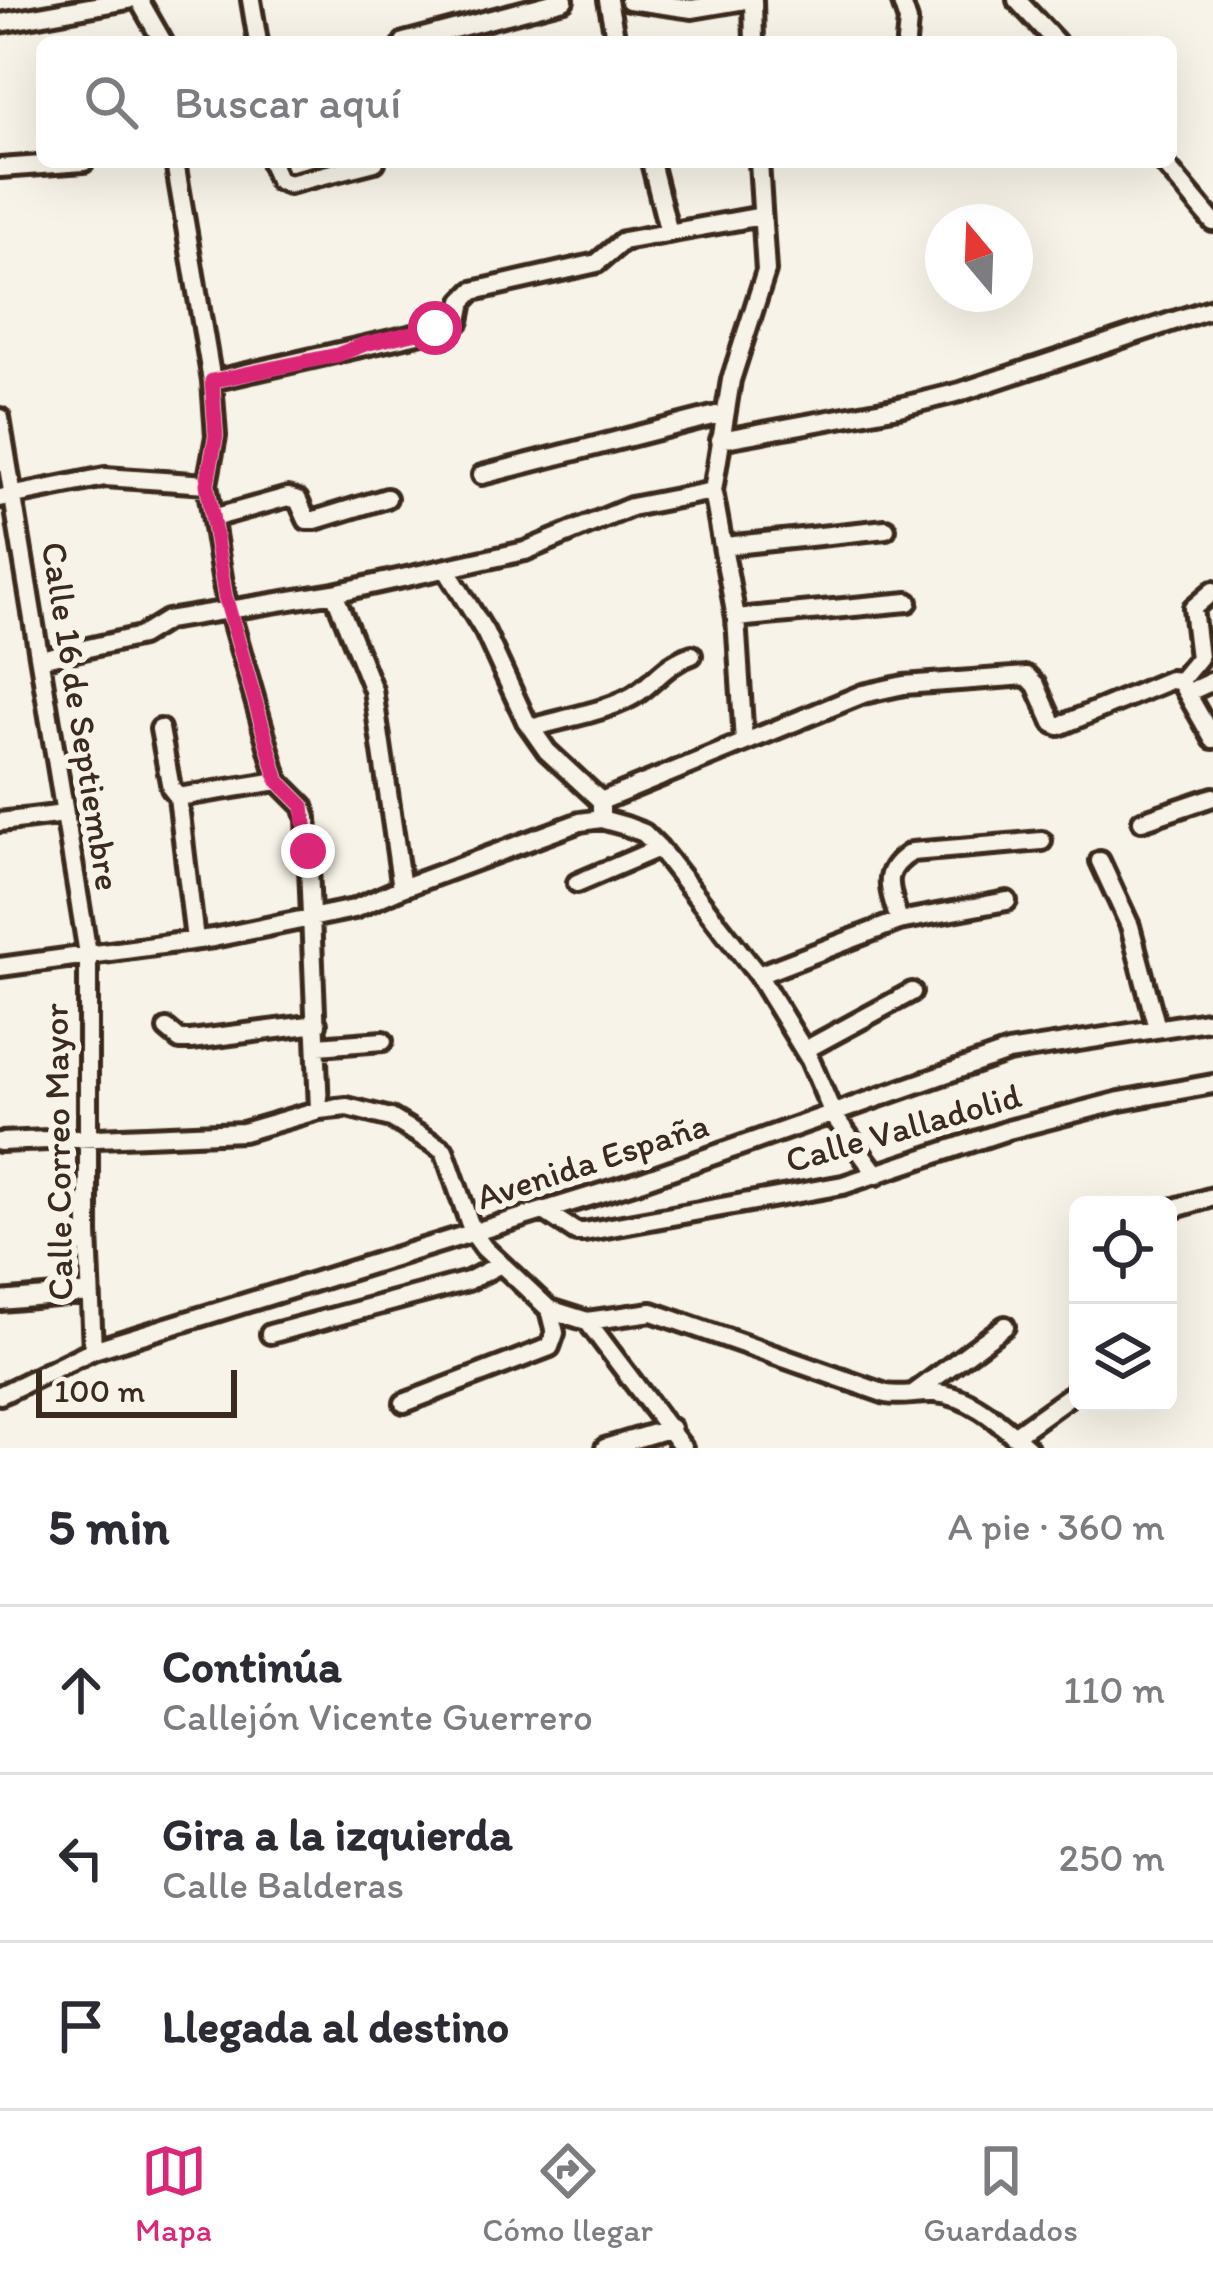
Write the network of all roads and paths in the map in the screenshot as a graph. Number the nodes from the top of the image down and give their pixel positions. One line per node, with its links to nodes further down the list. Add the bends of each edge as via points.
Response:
1 (128, 0): 10 (street)
2 (139, 0): 11 (street)
3 (251, 0): 12 (street)
4 (564, 0): 13 (street)
5 (608, 0): 14 (street)
6 (629, 0): 7 (street, via 692,9)
7 (749, 0): 15 (street)
8 (901, 0): 16 (street)
9 (1017, 0): 17 (street)
10 (0, 23)
11 (160, 36)
12 (257, 36)
13 (427, 36)
14 (615, 36)
15 (753, 36)
16 (907, 36)
17 (1050, 36)
18 (36, 165): 19 (street)
19 (0, 168)
20 (176, 168): 30 (street)
21 (273, 168): 22 (street, via 289,184)
22 (352, 168)
23 (653, 168): 28 (street)
24 (759, 168): 26 (street)
25 (1168, 168): 27 (street)
26 (762, 216): 28 (street); 31 (street, via 763,287)
27 (1213, 222)
28 (669, 233): 30 (street, via 623,241 597,262 472,292 453,326)
29 (1213, 308): 33 (street, via 960,392)
30 (212, 381): 35 (street, via 216,436)
31 (724, 413): 33 (street); 34 (street)
32 (0, 418): 37 (street, Calle 16 de Septiembre)
33 (720, 440): 36 (street)
34 (482, 475)
35 (207, 484): 37 (street, via 105,477); 39 (street)
36 (713, 491): 41 (street); 42 (street, via 632,508 544,544)
37 (6, 497): 49 (street, Calle 16 de Septiembre)
38 (387, 498): 39 (street, via 315,520 288,497)
39 (212, 518): 46 (street)
40 (886, 529): 41 (street)
41 (724, 546): 47 (street)
42 (446, 569): 44 (street); 52 (street)
43 (1213, 591): 51 (street, via 1193,608 1198,658)
44 (334, 593): 46 (street); 67 (street, via 373,690)
45 (908, 602): 47 (street)
46 (231, 609): 49 (street); 56 (street)
47 (736, 618): 55 (street)
48 (692, 655): 52 (street, via 624,700)
49 (40, 658): 60 (street, Calle 16 de Septiembre)
50 (1213, 681): 51 (street)
51 (1184, 686): 54 (street); 55 (street, via 1171,680 1059,726 1027,676 888,687)
52 (531, 728): 59 (street)
53 (160, 729): 57 (street)
54 (1213, 739)
55 (744, 742): 59 (street)
56 (278, 781): 57 (street); 69 (street, via 307,818)
57 (178, 797): 71 (street)
58 (1213, 797): 61 (street)
59 (601, 810): 64 (street); 67 (street)
60 (64, 814): 62 (street); 72 (street, Calle 16 de Septiembre)
61 (1142, 821)
62 (0, 822)
63 (1042, 841): 70 (street, via 912,852 890,875)
64 (659, 848): 66 (street); 74 (street)
65 (1100, 861): 78 (street, via 1130,926)
66 (577, 883)
67 (402, 888): 69 (street)
68 (1007, 901): 70 (street)
69 (310, 919): 71 (street); 77 (street)
70 (899, 921): 74 (street)
71 (194, 940): 72 (street)
72 (88, 954): 73 (street); 86 (street, Calle Correo Mayor)
73 (0, 967)
74 (758, 975): 82 (street)
75 (912, 992): 82 (street)
76 (1213, 1020): 78 (street, Avenida España)
77 (317, 1024): 79 (street, via 191,1040); 81 (street)
78 (1157, 1028): 85 (street, Avenida España, via 1007,1052)
79 (167, 1029)
80 (383, 1041): 81 (street)
81 (318, 1046): 84 (street)
82 (805, 1050): 85 (street)
83 (1213, 1084): 88 (street, Calle Valladolid, via 1008,1130)
84 (319, 1110): 86 (street, via 243,1132); 92 (street, via 347,1106 391,1118 444,1150)
85 (833, 1116): 88 (street); 91 (street, Avenida España)
86 (87, 1140): 87 (street); 94 (street, Calle Correo Mayor)
87 (0, 1142)
88 (877, 1175): 91 (street, Calle Valladolid, via 584,1232)
89 (1213, 1197): 90 (street)
90 (1177, 1207)
91 (544, 1211): 92 (street, Avenida España)
92 (473, 1234): 93 (street); 100 (street, Avenida España)
93 (501, 1264): 96 (street); 99 (street, via 468,1281)
94 (90, 1293): 95 (street); 100 (street, Calle Correo Mayor)
95 (0, 1301)
96 (549, 1309): 97 (street); 104 (street, via 550,1347)
97 (587, 1321): 102 (street, via 652,1312 862,1387); 105 (street)
98 (1005, 1326): 102 (street)
99 (270, 1334)
100 (93, 1350): 101 (street, Avenida España)
101 (0, 1395)
102 (913, 1395): 106 (street, via 962,1399)
103 (1069, 1398): 106 (street)
104 (404, 1403)
105 (671, 1428): 107 (street); 108 (street)
106 (1021, 1442)
107 (604, 1448)
108 (683, 1448)

